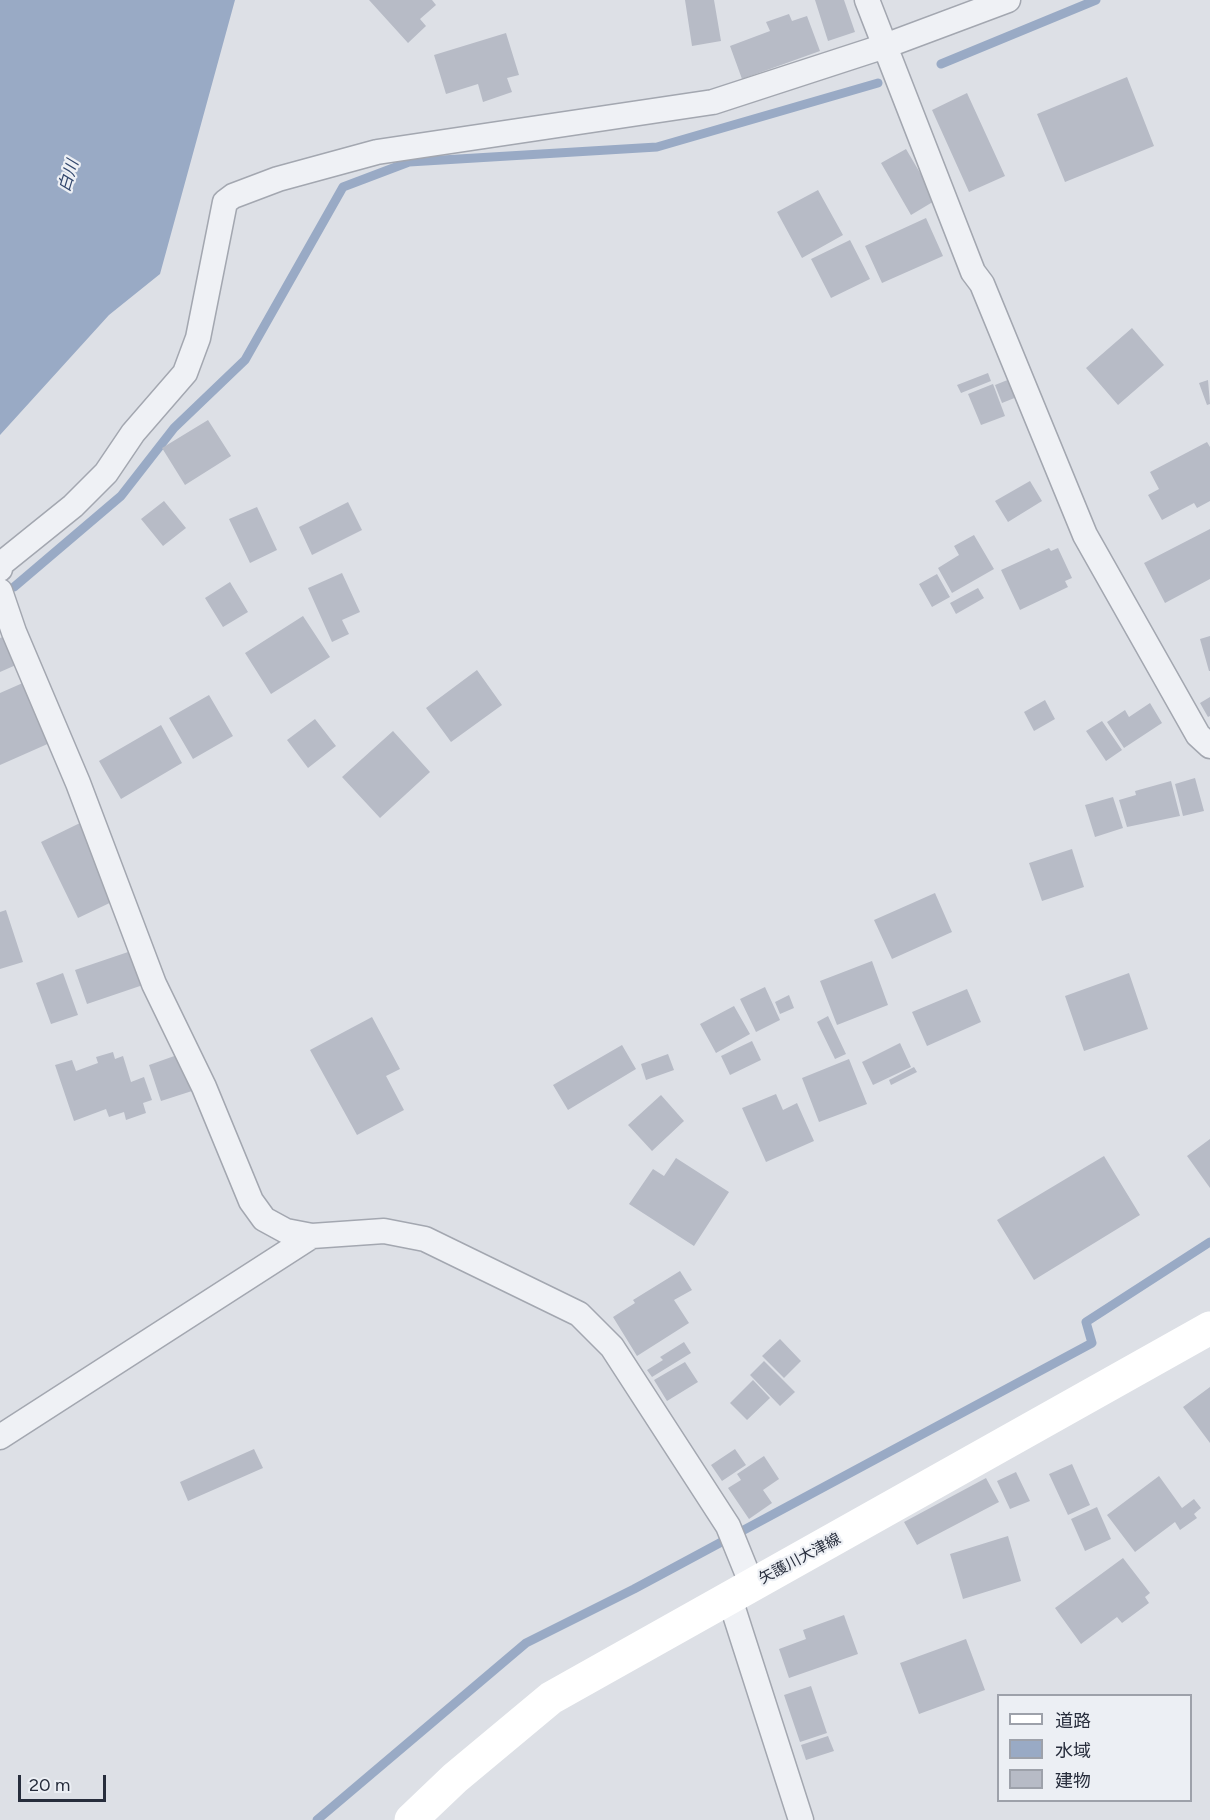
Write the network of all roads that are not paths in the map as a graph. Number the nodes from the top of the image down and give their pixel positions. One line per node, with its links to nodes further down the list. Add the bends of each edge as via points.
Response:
1 (867, 0): 3 (street)
2 (1008, 0): 3 (street)
3 (885, 46): 4 (street, via 713,102 377,152 278,179 233,196 225,202 198,338 185,373 133,433 106,474 1,564); 6 (street, via 973,272 982,284 1085,535)
4 (0, 569)
5 (0, 591): 7 (street, via 154,984 204,1087 251,1201 264,1219 286,1231)
6 (1206, 736)
7 (312, 1236): 9 (street); 10 (street, via 384,1231 425,1239 579,1314 612,1347 728,1527)
8 (1210, 1329): 10 (main road, 矢護川大津線)
9 (0, 1437)
10 (740, 1580): 11 (main road, 矢護川大津線, via 551,1698); 12 (street)
11 (411, 1820)
12 (801, 1820)

